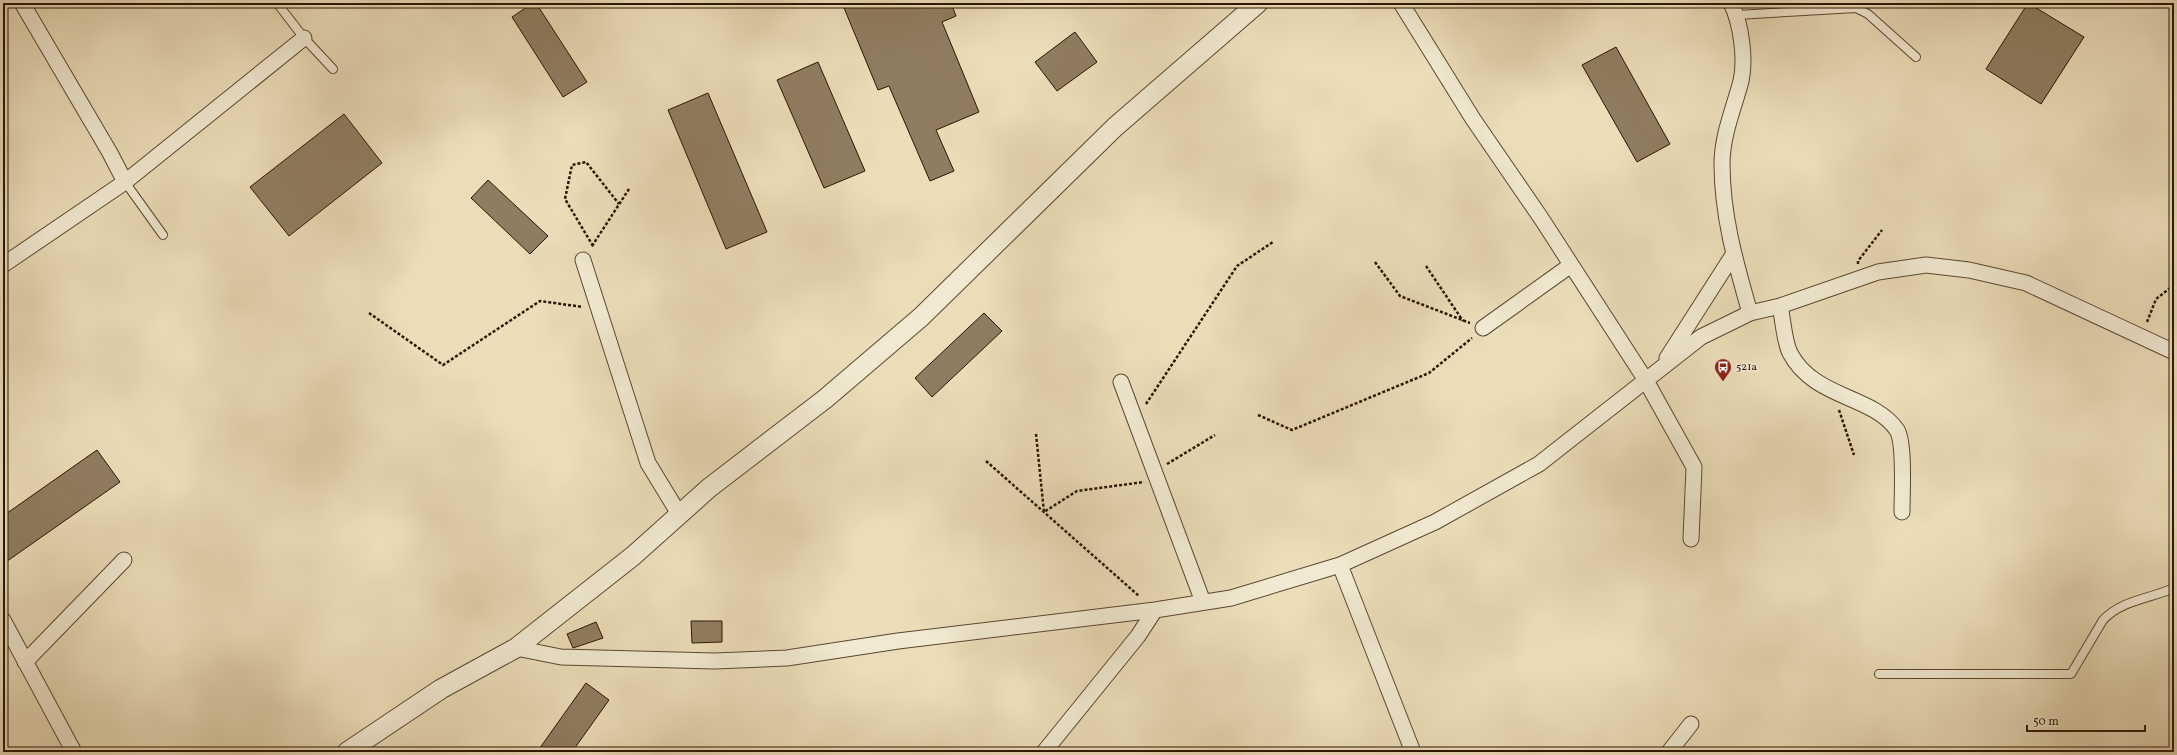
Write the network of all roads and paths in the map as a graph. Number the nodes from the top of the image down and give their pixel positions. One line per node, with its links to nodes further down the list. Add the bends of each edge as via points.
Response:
1 (22, 3): 9 (street)
2 (278, 3): 6 (lane)
3 (1258, 3): 45 (street, via 1115,127 921,317 825,400 709,488)
4 (1401, 3): 20 (street, via 1472,120)
5 (1734, 9): 7 (lane, via 1856,8 1868,14); 16 (street, via 1742,45 1742,79 1728,123 1722,162 1724,199)
6 (304, 38): 8 (lane); 9 (street)
7 (1916, 57)
8 (333, 69)
9 (125, 182): 13 (lane); 19 (street)
10 (628, 189): 11 (path)
11 (619, 204): 15 (path); 15 (path, via 586,162 572,165 565,198)
12 (1882, 230): 22 (path, via 1858,261)
13 (163, 235)
14 (1273, 242): 37 (path, via 1237,266)
15 (593, 246): 17 (path)
16 (1733, 255): 27 (street); 32 (street)
17 (584, 260): 25 (street)
18 (1375, 262): 28 (path, via 1400,296)
19 (3, 265)
20 (1571, 265): 29 (street); 33 (street)
21 (1426, 266): 28 (path)
22 (1859, 279): 24 (street); 30 (street, via 1878,272 1926,265 1969,270 2026,283)
23 (2174, 285): 30 (path, via 2156,299)
24 (1780, 306): 27 (street); 35 (street, via 1790,352 1804,372 1820,386)
25 (600, 309): 26 (path, via 540,301 443,365); 45 (street, via 648,463)
26 (369, 313)
27 (1750, 313): 32 (street, via 1701,337)
28 (1464, 321): 29 (path)
29 (1483, 328): 36 (path, via 1429,373 1292,430)
30 (2141, 338): 31 (street)
31 (2174, 352)
32 (1661, 367): 33 (street)
33 (1645, 379): 46 (street, via 1694,467); 48 (street, via 1539,464 1435,522)
34 (1121, 382): 37 (street)
35 (1832, 391): 40 (path); 44 (street, via 1886,418 1898,431 1902,448)
36 (1258, 415)
37 (1135, 420): 42 (street)
38 (1036, 434): 43 (path)
39 (1215, 435): 42 (path)
40 (1854, 455)
41 (986, 461): 43 (path)
42 (1156, 476): 43 (path, via 1077,491); 50 (street)
43 (1044, 512): 51 (path)
44 (1902, 512)
45 (680, 514): 53 (street, via 632,556)
46 (1691, 539)
47 (124, 560): 54 (street)
48 (1340, 565): 50 (street, via 1231,598); 60 (street)
49 (2174, 588): 55 (lane, via 2154,597 2126,603 2108,614 2071,674)
50 (1203, 602): 51 (street)
51 (1154, 610): 53 (street, via 898,641 787,658 715,661 561,657); 59 (street, via 1138,636)
52 (3, 620): 54 (street)
53 (516, 648): 58 (street, via 441,689)
54 (25, 662): 57 (street)
55 (1879, 674)
56 (1691, 724): 61 (street)
57 (74, 752)
58 (347, 752)
59 (1044, 752)
60 (1413, 752)
61 (1669, 752)

